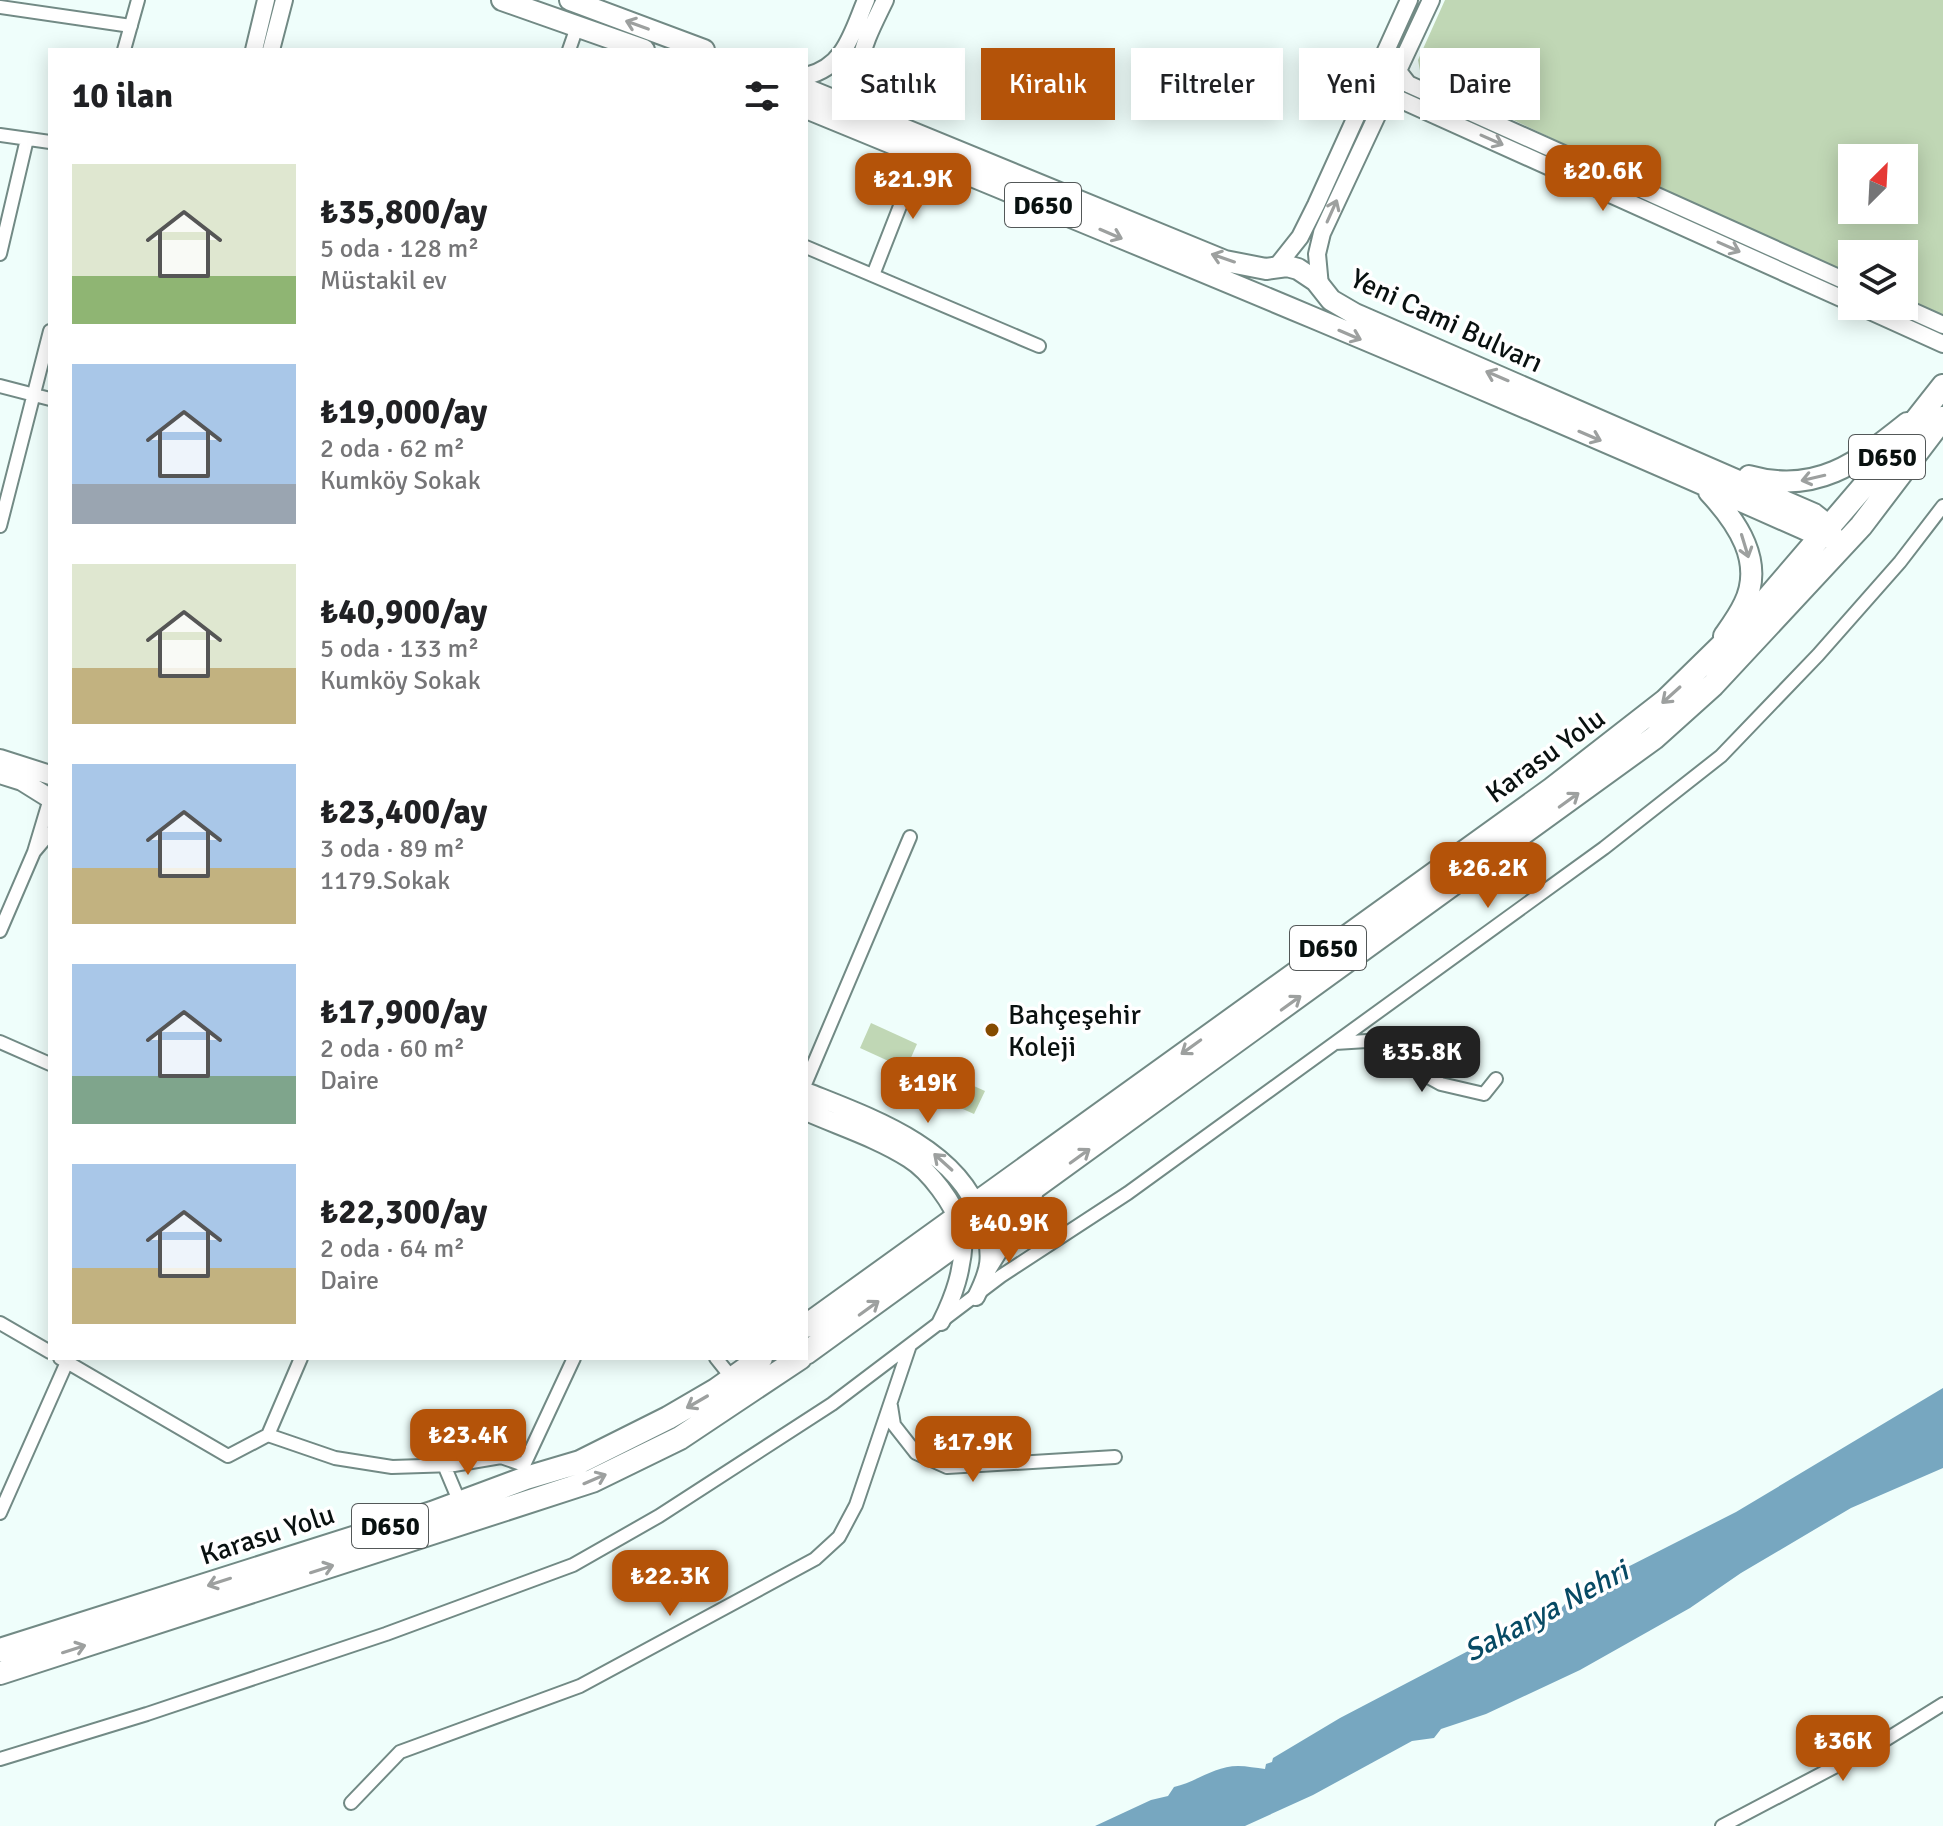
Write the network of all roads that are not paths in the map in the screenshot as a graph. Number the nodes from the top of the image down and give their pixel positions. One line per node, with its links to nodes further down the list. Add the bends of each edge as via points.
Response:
1 (138, 0): 11 (street)
2 (266, 0): 14 (street)
3 (284, 0): 14 (street)
4 (502, 0): 12 (main road)
5 (570, 0): 17 (main road, one-way to 5)
6 (866, 0): 20 (street, via 840,56)
7 (885, 0): 27 (street, via 860,58 860,76 872,107)
8 (1409, 0): 18 (street)
9 (1431, 0): 19 (street)
10 (0, 7): 11 (street)
11 (131, 26): 13 (street)
12 (577, 27): 15 (street); 16 (main road)
13 (125, 48)
14 (265, 48)
15 (570, 48)
16 (638, 48)
17 (699, 48)
18 (1387, 48)
19 (1404, 56)
20 (808, 75)
21 (1404, 79): 36 (street)
22 (808, 90): 27 (main road, Yeni Cami Bulvarı)
23 (1404, 101): 38 (street, one-way to 38)
24 (808, 109): 31 (main road, Yeni Cami Bulvarı / D650)
25 (1354, 120): 34 (street, via 1300,237)
26 (1374, 120): 37 (street, one-way to 26, via 1317,254 1322,233)
27 (888, 121): 34 (main road, Yeni Cami Bulvarı, one-way to 27, via 1266,269 1225,261)
28 (0, 135): 29 (street)
29 (27, 139): 30 (street); 33 (street)
30 (48, 142)
31 (920, 155): 35 (street); 39 (main road, Yeni Cami Bulvarı / D650, one-way to 39)
32 (808, 248): 35 (street)
33 (0, 254)
34 (1277, 266): 37 (main road, Yeni Cami Bulvarı, via 1298,269); 39 (main road, via 1265,281 1269,297)
35 (873, 275): 45 (street)
36 (1838, 278)
37 (1320, 286): 39 (main road, via 1305,307); 51 (main road, Yeni Cami Bulvarı, one-way to 37, via 1355,314 1331,300)
38 (1838, 297)
39 (1286, 308): 52 (main road, Yeni Cami Bulvarı / D650, one-way to 52)
40 (1918, 314): 42 (street)
41 (1890, 320): 44 (street)
42 (1943, 325)
43 (48, 339): 48 (street)
44 (1943, 344)
45 (1039, 346)
46 (0, 386): 48 (street)
47 (1943, 386): 50 (highway, Karasu Yolu / D650)
48 (33, 395): 49 (street); 55 (street)
49 (48, 399)
50 (1934, 413): 51 (main road, one-way to 51, via 1835,473 1801,481 1769,482); 56 (highway, Karasu Yolu / D650); 56 (highway, Karasu Yolu / D650, via 1861,526)
51 (1698, 462): 56 (main road, Yeni Cami Bulvarı, via 1814,514)
52 (1701, 483): 56 (main road, Yeni Cami Bulvarı / D650); 57 (main road, one-way to 57, via 1733,517 1749,554 1746,602)
53 (1943, 506): 54 (street)
54 (1938, 516): 68 (street, via 1818,655 1721,756 1604,848)
55 (0, 526)
56 (1828, 540): 57 (highway, Karasu Yolu / D650); 74 (highway, one-way to 56, via 1654,738 1713,685)
57 (1709, 660): 75 (highway, Karasu Yolu / D650, one-way to 75, via 1574,773)
58 (0, 759): 60 (main road)
59 (0, 774): 61 (main road)
60 (48, 790)
61 (48, 791)
62 (48, 795): 65 (street)
63 (48, 835): 65 (street)
64 (910, 837): 70 (street)
65 (34, 852): 66 (street)
66 (0, 931)
67 (0, 1042): 69 (street)
68 (1332, 1044): 71 (street, via 1367,1041 1395,1051 1441,1084 1484,1094); 79 (street)
69 (48, 1063)
70 (808, 1077)
71 (1496, 1079)
72 (808, 1093): 75 (main road, one-way to 72, via 960,1178 913,1140)
73 (808, 1112): 77 (main road, via 910,1158 941,1191)
74 (1047, 1180): 76 (highway); 78 (street)
75 (976, 1204): 76 (main road); 77 (highway, Karasu Yolu / D650)
76 (984, 1226): 77 (highway); 78 (street, via 990,1252)
77 (961, 1229): 80 (street, via 962,1268); 82 (highway, Karasu Yolu / D650); 85 (highway, one-way to 77)
78 (987, 1274): 79 (street)
79 (976, 1297): 80 (street)
80 (941, 1322): 83 (street)
81 (0, 1323): 84 (street)
82 (808, 1325)
83 (910, 1345): 93 (street); 103 (street, via 819,1413 573,1565 356,1644)
84 (48, 1351)
85 (808, 1351)
86 (63, 1360): 94 (street, via 228,1456); 99 (street)
87 (300, 1360): 94 (street)
88 (573, 1360): 97 (street, via 534,1445)
89 (718, 1360): 92 (street)
90 (758, 1360): 92 (highway, Karasu Yolu / D650)
91 (797, 1360): 101 (highway, one-way to 91, via 592,1481 680,1438)
92 (732, 1378): 97 (highway, Karasu Yolu / D650, one-way to 97, via 668,1418 580,1462)
93 (890, 1403): 95 (street, via 894,1425 916,1453 947,1467); 104 (street, via 856,1505 839,1537 815,1559 580,1686 400,1752)
94 (268, 1435): 96 (street, via 335,1458 392,1467)
95 (1115, 1457)
96 (444, 1465): 97 (street, via 501,1457); 98 (street)
97 (532, 1470): 98 (highway, Karasu Yolu / D650)
98 (460, 1503): 100 (highway, Karasu Yolu / D650, one-way to 100)
99 (0, 1513)
100 (0, 1650)
101 (0, 1673)
102 (1943, 1704): 105 (street)
103 (0, 1759)
104 (351, 1803)
105 (1722, 1826)

